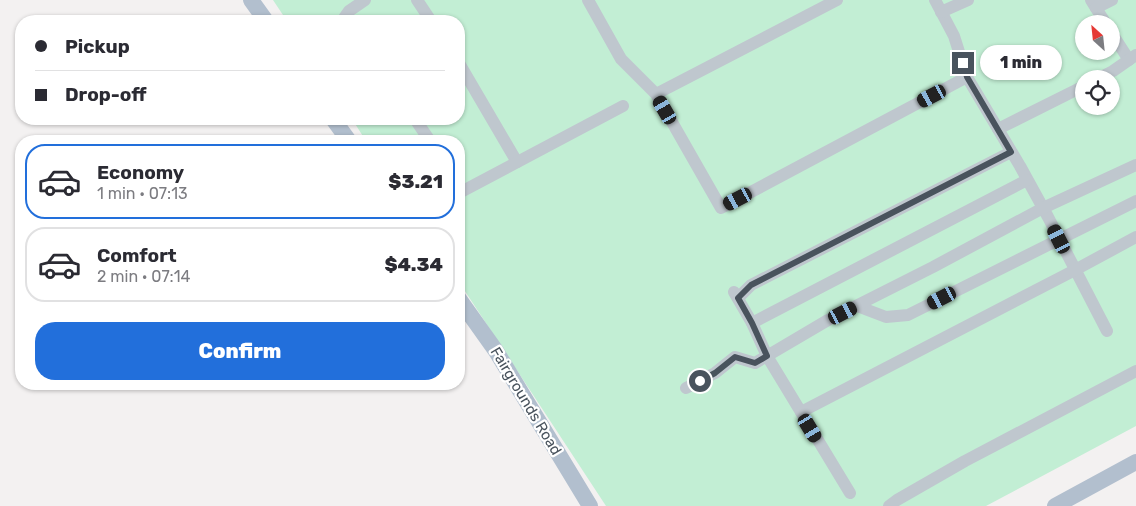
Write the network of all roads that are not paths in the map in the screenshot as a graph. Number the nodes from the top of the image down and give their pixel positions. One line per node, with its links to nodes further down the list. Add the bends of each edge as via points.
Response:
1 (252, 0): 11 (main road)
2 (365, 0): 12 (lane)
3 (417, 0): 13 (lane)
4 (588, 0): 21 (lane, via 621,60)
5 (837, 0): 21 (lane)
6 (935, 0): 10 (lane)
7 (968, 0): 10 (lane)
8 (1112, 0): 9 (lane)
9 (1094, 4): 14 (lane)
10 (941, 12): 19 (lane, via 954,36)
11 (262, 15)
12 (347, 15)
13 (427, 15)
14 (1101, 15)
15 (1120, 43): 16 (lane)
16 (1132, 57): 17 (lane)
17 (1114, 70)
18 (465, 73): 25 (lane)
19 (967, 77): 21 (lane, via 721,208); 23 (lane)
20 (1075, 91): 23 (lane)
21 (656, 94)
22 (623, 106): 25 (lane)
23 (998, 130): 24 (lane)
24 (1011, 152): 27 (lane); 36 (lane, via 751,285 736,295)
25 (516, 162): 28 (lane)
26 (1136, 165): 30 (lane)
27 (1027, 180): 30 (lane); 36 (lane)
28 (465, 188)
29 (1136, 200): 32 (lane)
30 (1043, 208): 32 (lane); 34 (lane)
31 (1136, 237): 33 (lane)
32 (1059, 239): 33 (lane); 34 (lane, via 908,315 886,317)
33 (1075, 270): 37 (lane); 41 (lane)
34 (857, 306): 38 (lane)
35 (465, 307): 45 (main road, Fairgrounds Road, via 496,351)
36 (752, 323): 38 (lane)
37 (1106, 330)
38 (767, 356): 40 (lane, via 755,363 735,357 715,373); 41 (lane)
39 (1136, 371): 44 (lane, via 965,461)
40 (686, 388)
41 (801, 412): 43 (lane)
42 (1136, 462): 47 (main road)
43 (850, 493)
44 (893, 503): 46 (lane)
45 (590, 506)
46 (885, 506)
47 (1055, 506)

